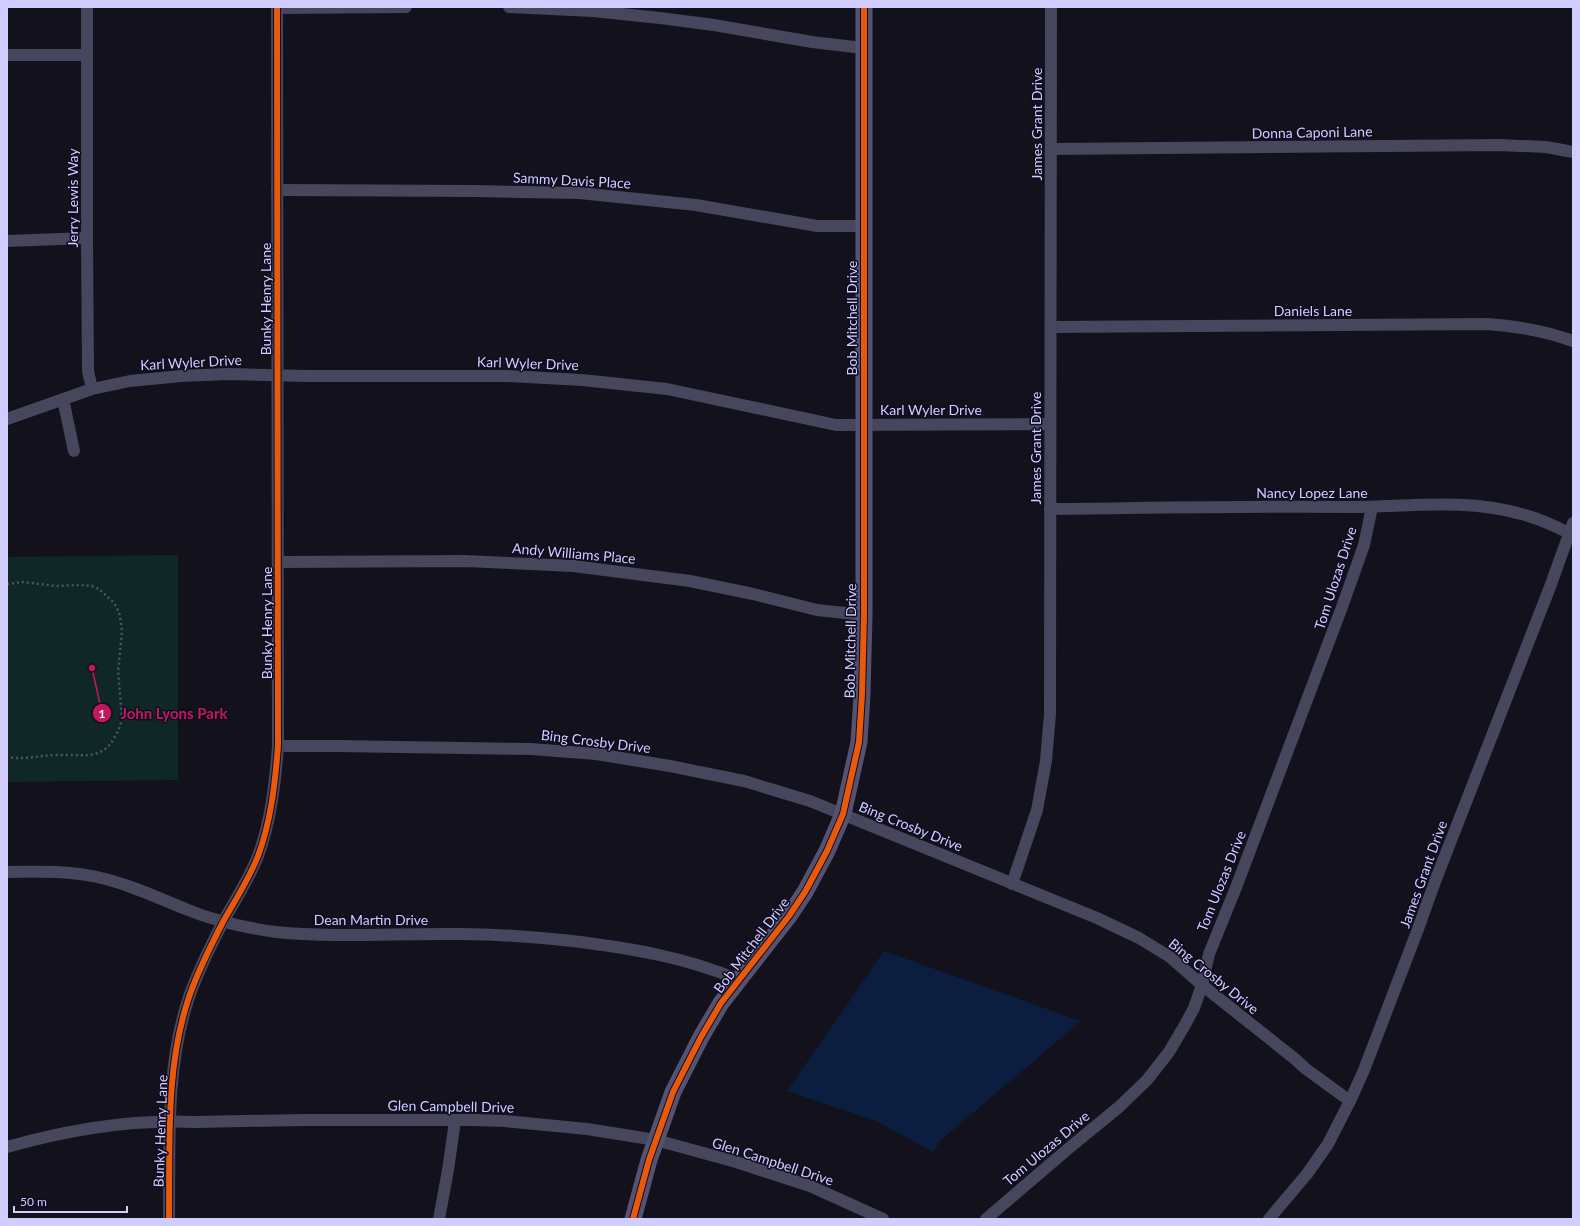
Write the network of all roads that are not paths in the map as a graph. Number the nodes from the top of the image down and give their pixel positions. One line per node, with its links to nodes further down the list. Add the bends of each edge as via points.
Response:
1 (87, 7): 10 (street, Jerry Lewis Way)
2 (406, 7): 6 (street)
3 (509, 7): 7 (street)
4 (864, 7): 8 (street, Bob Mitchell Drive)
5 (1051, 7): 11 (street, James Grant Drive)
6 (277, 8): 13 (street, Bunky Henry Lane)
7 (660, 12): 8 (street, via 714,25)
8 (863, 48): 14 (street, Bob Mitchell Drive)
9 (7, 55): 10 (street)
10 (86, 55): 15 (street, Jerry Lewis Way)
11 (1051, 149): 12 (street, Donna Caponi Lane, via 1499,145 1546,147); 17 (street, James Grant Drive)
12 (1573, 152)
13 (277, 190): 14 (street, Sammy Davis Place, via 579,193 696,205 817,226); 19 (street, Bunky Henry Lane)
14 (863, 226): 23 (street, Bob Mitchell Drive)
15 (86, 238): 16 (street); 20 (street, Jerry Lewis Way, via 88,371)
16 (7, 242)
17 (1052, 327): 18 (street, Daniels Lane, via 1487,324 1551,334); 24 (street, James Grant Drive)
18 (1573, 341)
19 (278, 374): 20 (street, Karl Wyler Drive, via 181,376 130,381); 23 (street, Karl Wyler Drive, via 506,376 582,380 667,389 836,425); 29 (street, Bunky Henry Lane)
20 (92, 389): 21 (street, Karl Wyler Drive)
21 (64, 399): 22 (street, Karl Wyler Drive); 25 (street)
22 (7, 419)
23 (864, 424): 24 (street, Karl Wyler Drive); 30 (street, Bob Mitchell Drive)
24 (1050, 424): 27 (street, James Grant Drive)
25 (74, 451)
26 (1372, 507): 27 (street, Nancy Lopez Lane); 28 (street, Nancy Lopez Lane, via 1467,506 1507,510); 37 (street, Tom Ulozas Drive, via 1364,545 1342,607 1209,954)
27 (1050, 509): 34 (street, James Grant Drive, via 1050,714 1046,761 1038,810)
28 (1571, 528): 38 (street, James Grant Drive, via 1373,1048)
29 (278, 562): 30 (street, Andy Williams Place, via 465,561 573,566 690,581 817,610); 31 (street, Bunky Henry Lane)
30 (864, 615): 32 (street, Bob Mitchell Drive, via 858,742)
31 (278, 746): 32 (street, Bing Crosby Drive, via 524,749 596,754 744,781); 35 (street, Bunky Henry Lane, via 275,789 258,856)
32 (843, 814): 34 (street, Bing Crosby Drive); 36 (street, Bob Mitchell Drive, via 805,892)
33 (7, 872): 35 (street, Dean Martin Drive, via 72,873 97,877 127,885 188,910)
34 (1012, 884): 37 (street, Bing Crosby Drive, via 1139,938 1170,957)
35 (224, 921): 36 (street, Dean Martin Drive, via 275,932 461,934 546,938 665,956 700,965); 39 (street, Bunky Henry Lane, via 200,967 183,1018 171,1085)
36 (739, 980): 41 (street, Bob Mitchell Drive, via 701,1037 673,1092)
37 (1202, 985): 38 (street, Bing Crosby Drive); 47 (street, Tom Ulozas Drive, via 1186,1024 1147,1080 1119,1107)
38 (1350, 1101): 48 (street, James Grant Drive, via 1328,1144 1307,1174)
39 (170, 1121): 40 (street, Glen Campbell Drive); 42 (street, Glen Campbell Drive, via 116,1125); 43 (street, Bunky Henry Lane)
40 (455, 1121): 41 (street, Glen Campbell Drive, via 504,1121 557,1126); 44 (street)
41 (656, 1140): 45 (street, Bob Mitchell Drive, via 640,1187); 46 (street, Glen Campbell Drive, via 810,1186)
42 (7, 1147)
43 (169, 1219)
44 (439, 1219)
45 (633, 1219)
46 (883, 1219)
47 (986, 1219)
48 (1269, 1219)

